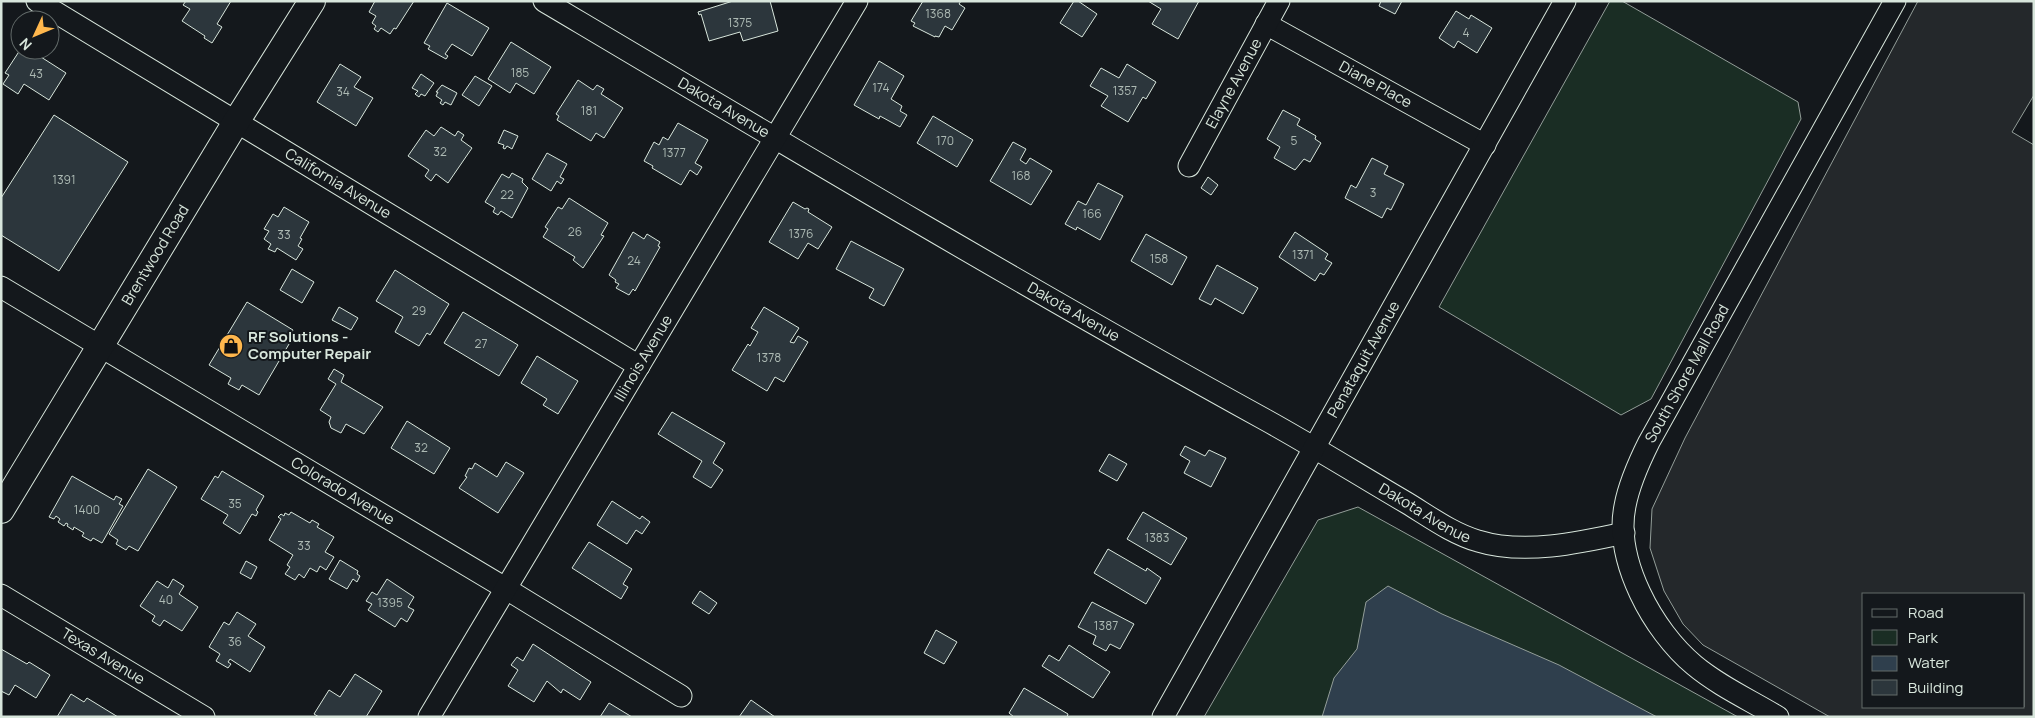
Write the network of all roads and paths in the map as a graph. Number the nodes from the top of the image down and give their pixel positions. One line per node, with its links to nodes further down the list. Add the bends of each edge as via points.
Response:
1 (37, 1): 9 (street, California Avenue)
2 (312, 1): 9 (street, Brentwood Road)
3 (544, 1): 10 (street, Dakota Avenue)
4 (858, 1): 10 (street, Illinois Avenue)
5 (1279, 1): 8 (street, Elayne Avenue)
6 (1565, 1): 11 (street, Penataquit Avenue)
7 (1895, 1): 18 (street, South Shore Mall Road, via 1643,454 1625,507)
8 (1266, 24): 11 (street, Diane Place); 12 (street, Elayne Avenue)
9 (236, 122): 14 (street, Brentwood Road); 15 (street, California Avenue)
10 (776, 139): 15 (street, Illinois Avenue); 16 (street, Dakota Avenue)
11 (1485, 145): 16 (street, Penataquit Avenue)
12 (1189, 166)
13 (1, 287): 14 (street, Colorado Avenue)
14 (102, 347): 17 (street, Brentwood Road); 19 (street, Colorado Avenue)
15 (639, 366): 19 (street, Illinois Avenue)
16 (1316, 448): 18 (street, Dakota Avenue, via 1453,531 1479,542 1557,546); 24 (street, Penataquit Avenue)
17 (1, 510)
18 (1624, 534): 25 (street, South Shore Mall Road, via 1636,581 1666,637 1694,665)
19 (505, 588): 21 (street, Colorado Avenue); 23 (street, Illinois Avenue)
20 (1, 595): 22 (street, Texas Avenue)
21 (681, 696)
22 (204, 717)
23 (429, 717)
24 (1163, 717)
25 (1778, 717)

